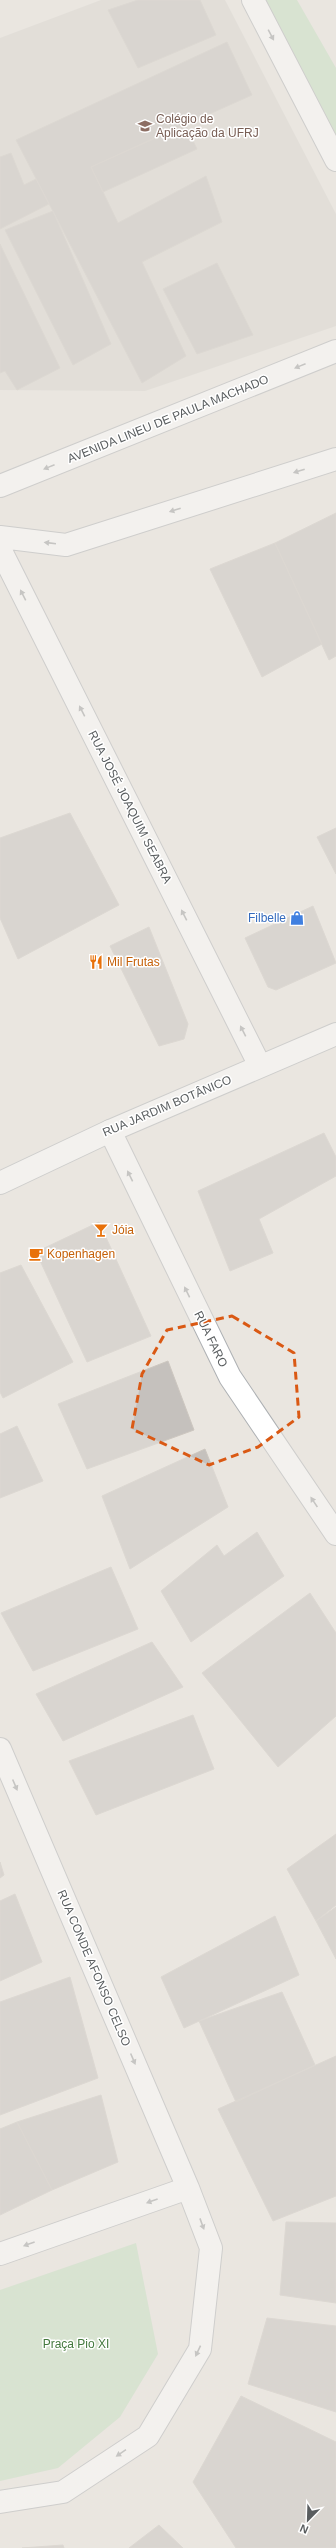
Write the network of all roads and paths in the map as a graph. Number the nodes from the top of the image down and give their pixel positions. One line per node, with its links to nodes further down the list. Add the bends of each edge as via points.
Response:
1 (253, 0): 2 (street, one-way to 2)
2 (336, 160)
3 (336, 352): 5 (street, AVENIDA LINEU DE PAULA MACHADO, one-way to 5)
4 (336, 459): 6 (street, one-way to 6, via 66,545)
5 (0, 486)
6 (0, 536)
7 (0, 549): 9 (street, RUA JOSÉ JOAQUIM SEABRA, one-way to 7)
8 (336, 1034): 9 (street, RUA JARDIM BOTÂNICO)
9 (260, 1066): 10 (street, RUA JARDIM BOTÂNICO)
10 (110, 1131): 11 (street, RUA JARDIM BOTÂNICO); 12 (street, RUA FARO, one-way to 10, via 230,1377)
11 (0, 1183)
12 (336, 1534)
13 (0, 1749): 14 (street, RUA CONDE AFONSO CELSO, one-way to 14)
14 (188, 2188): 15 (street, one-way to 15); 16 (street, one-way to 16, via 210,2248 200,2349 148,2436 63,2492)
15 (0, 2254)
16 (0, 2502)

